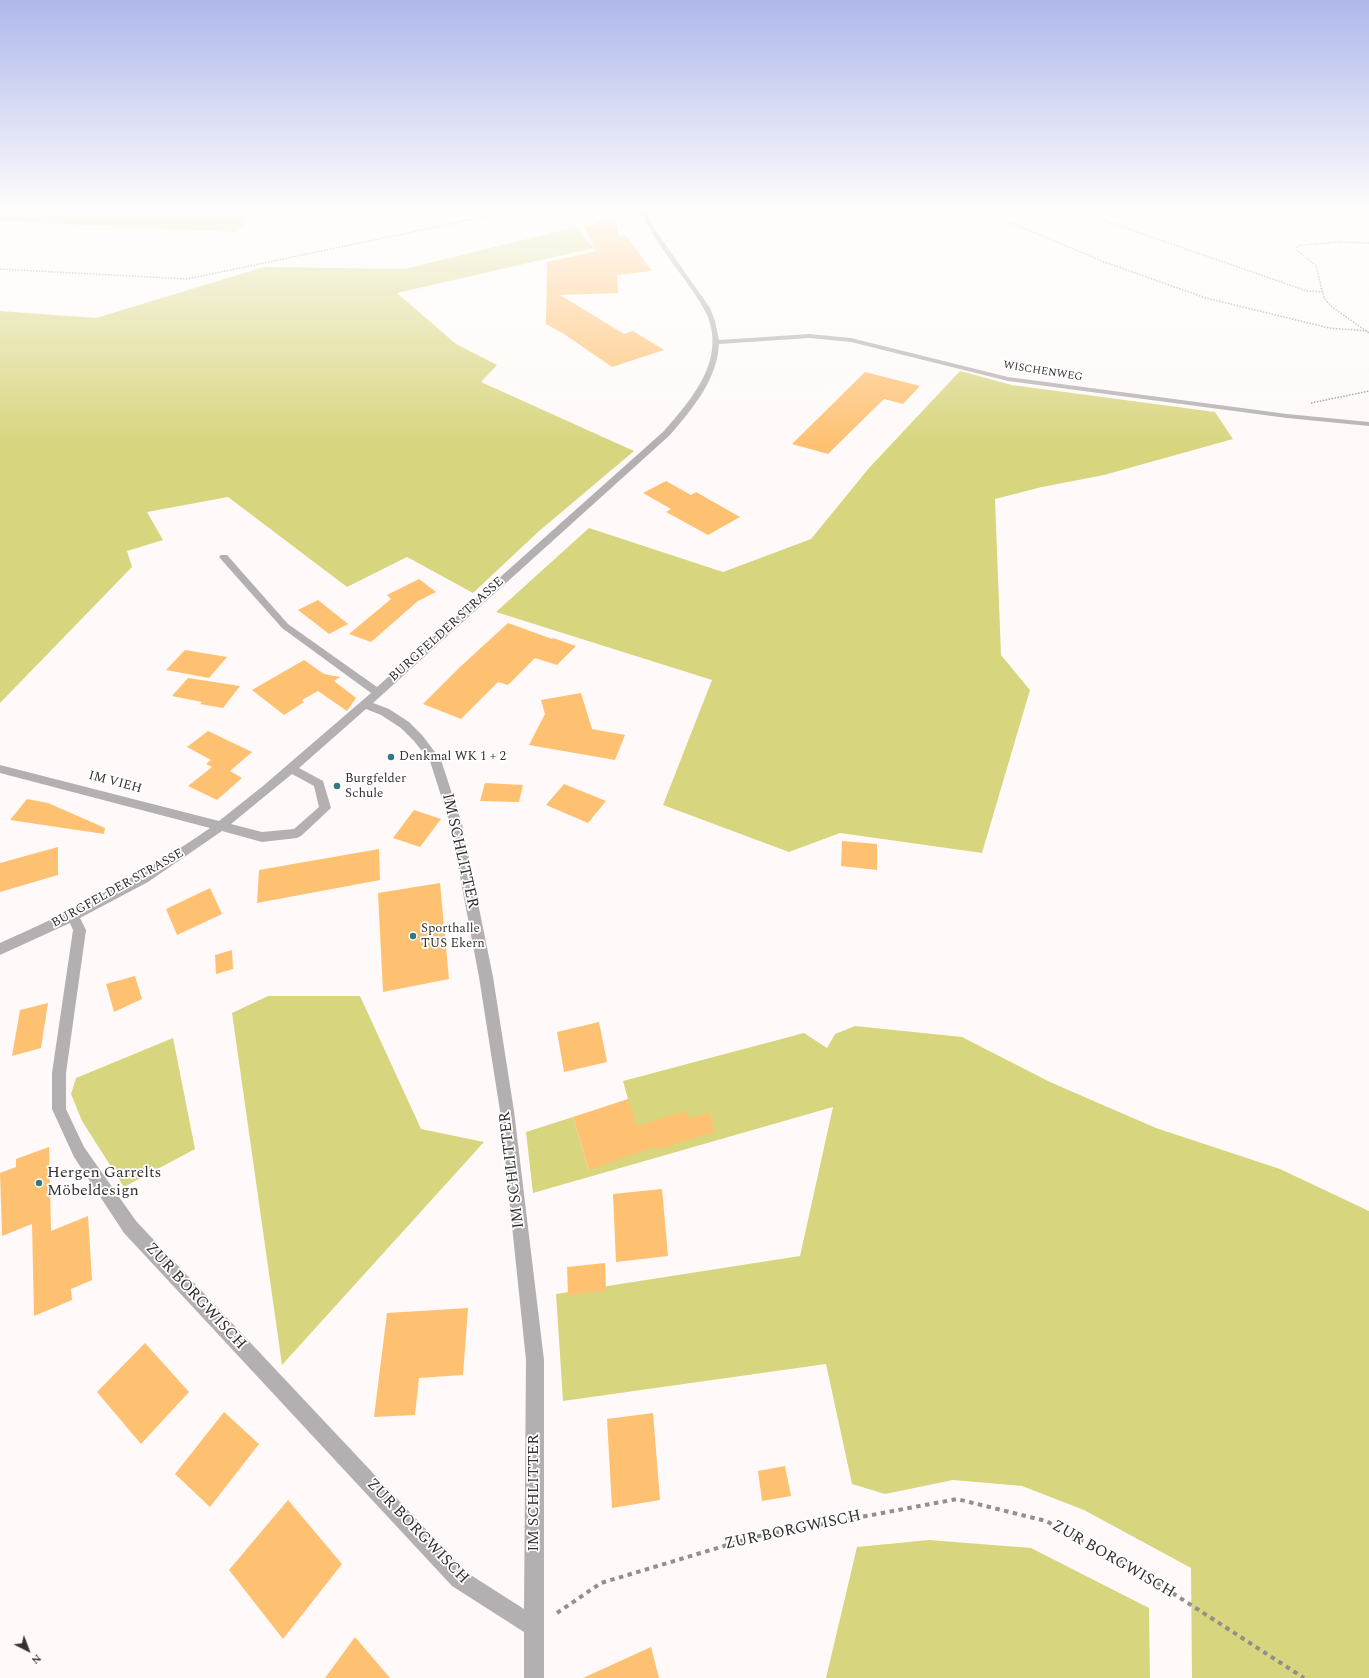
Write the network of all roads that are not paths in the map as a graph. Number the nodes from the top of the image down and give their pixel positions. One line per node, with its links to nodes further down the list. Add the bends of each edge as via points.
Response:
1 (693, 289): 2 (street, BURGFELDER STRASSE, via 708,312)
2 (716, 342): 3 (street, WISCHENWEG, via 796,336 851,340 1008,379 1287,416); 5 (street, BURGFELDER STRASSE, via 713,367 708,377 688,409 667,433)
3 (1369, 424)
4 (224, 557): 5 (street, via 285,626)
5 (378, 693): 6 (street, BURGFELDER STRASSE)
6 (365, 704): 8 (street, BURGFELDER STRASSE); 12 (street, IM SCHLITTER, via 405,725 435,760 456,824 486,977 507,1112 535,1360)
7 (0, 768): 9 (street, IM VIEH)
8 (291, 769): 9 (street, BURGFELDER STRASSE); 9 (street, IM VIEH, via 319,784 325,808 297,833 262,837)
9 (221, 827): 10 (street, BURGFELDER STRASSE, via 163,867)
10 (73, 917): 11 (street, BURGFELDER STRASSE); 12 (street, ZUR BORGWISCH, via 80,930 59,1074 59,1109 79,1152 130,1227 459,1579)
11 (0, 949)
12 (535, 1627): 13 (street, IM SCHLITTER)
13 (534, 1678)

